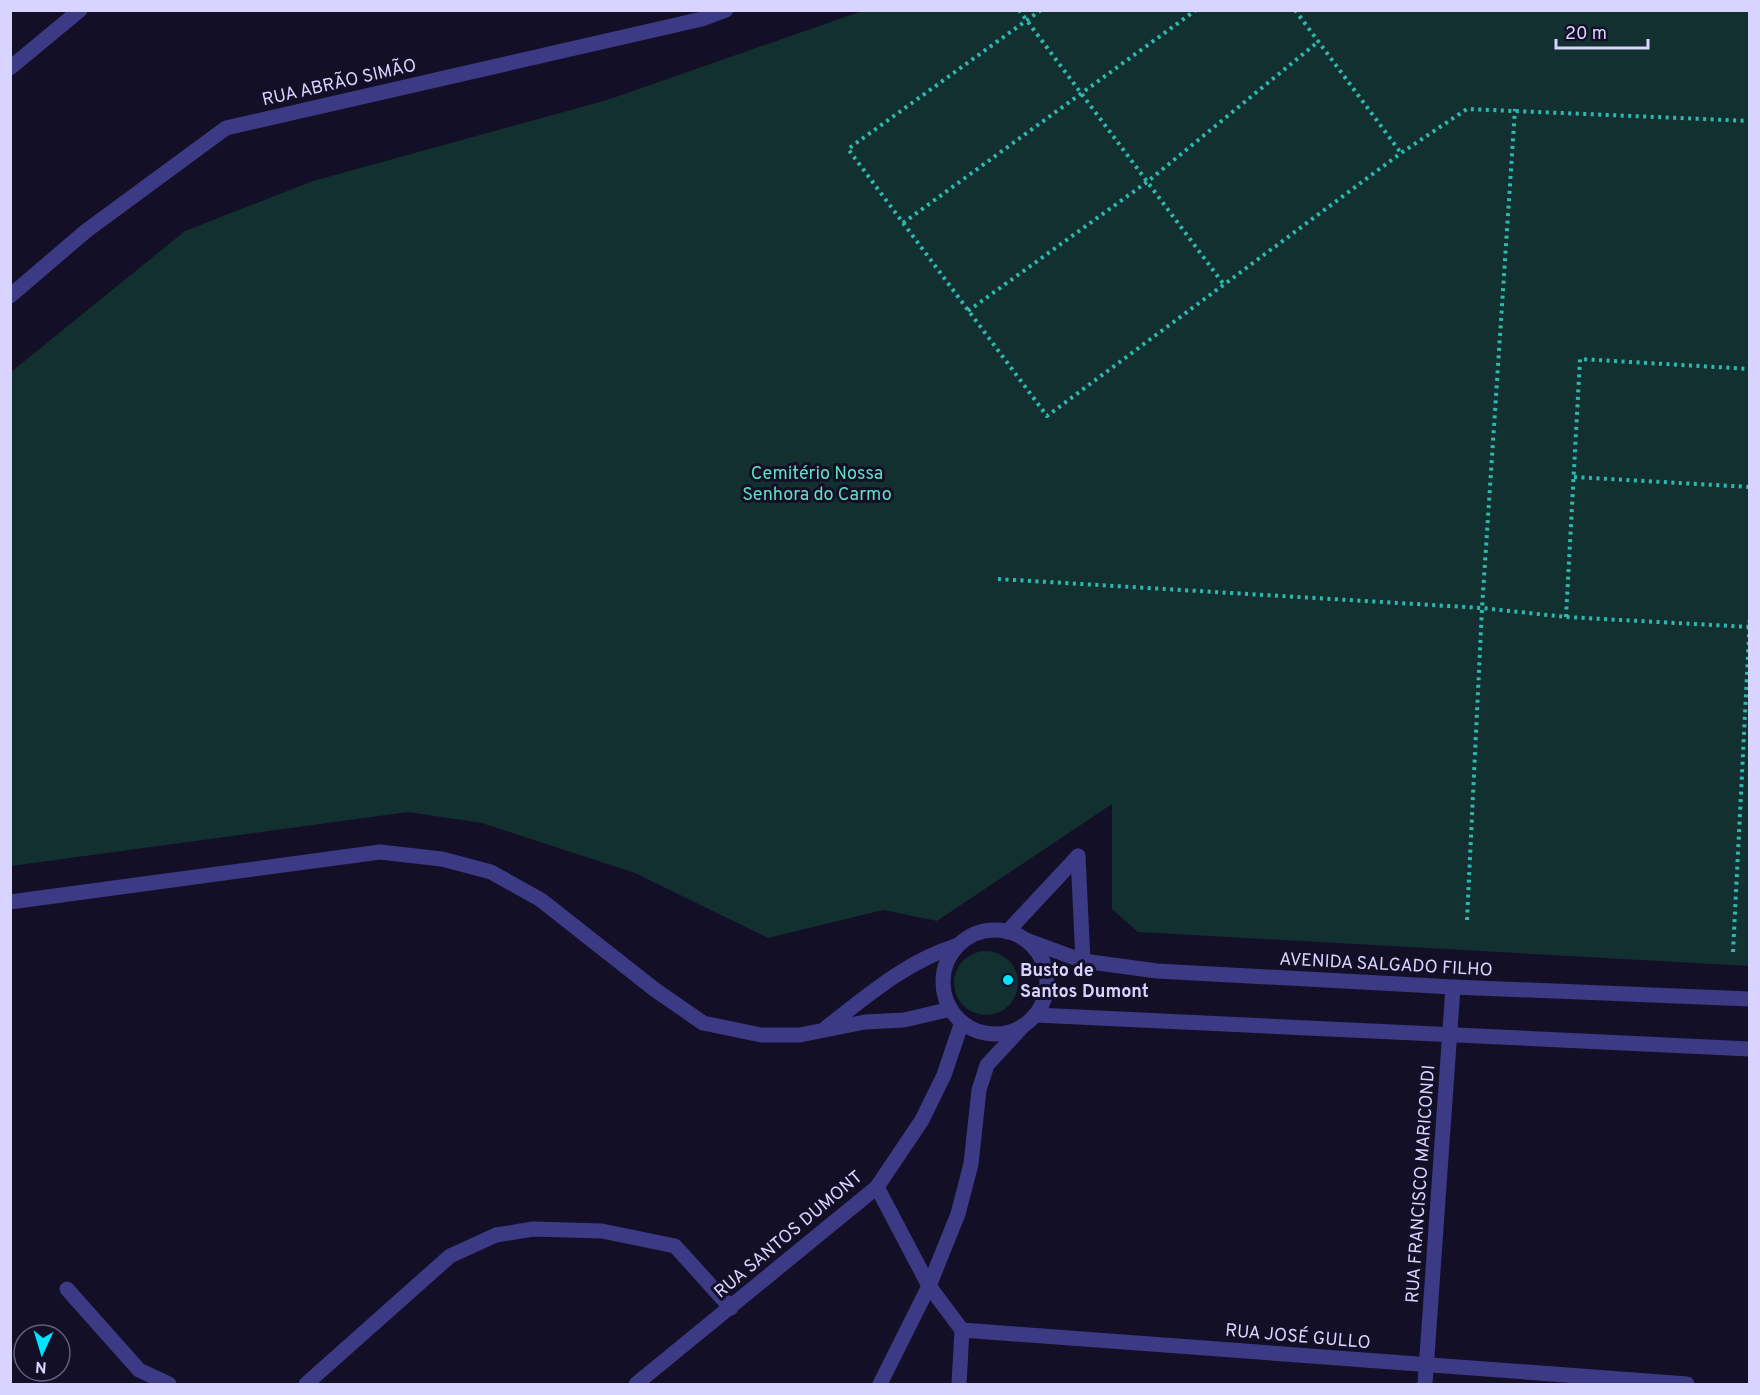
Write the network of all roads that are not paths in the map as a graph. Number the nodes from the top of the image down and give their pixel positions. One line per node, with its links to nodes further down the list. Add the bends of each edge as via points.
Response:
1 (80, 10): 3 (street)
2 (726, 10): 4 (street, RUA ABRÃO SIMÃO, via 702,19 226,128 86,231)
3 (10, 68)
4 (10, 296)
5 (10, 902): 16 (street, via 380,852 442,859 491,872 541,900 703,1023 761,1035 800,1035)
6 (1007, 932): 7 (street); 8 (street, via 977,933); 9 (street, via 1078,856)
7 (1026, 940): 9 (street, AVENIDA SALGADO FILHO); 13 (street, via 1045,967 1044,1000)
8 (956, 946): 12 (street, via 943,980); 16 (street, via 931,954)
9 (1083, 961): 10 (street, AVENIDA SALGADO FILHO, via 1157,971)
10 (1453, 987): 11 (street, AVENIDA SALGADO FILHO); 17 (street, RUA FRANCISCO MARICONDI)
11 (1749, 999)
12 (951, 1009): 14 (street); 16 (street, via 904,1020)
13 (1036, 1015): 15 (street); 17 (street)
14 (962, 1022): 15 (street, via 992,1034); 19 (street, RUA SANTOS DUMONT, via 944,1075 922,1120)
15 (1023, 1026): 20 (street, via 987,1065 979,1089 971,1164 958,1214)
16 (825, 1029)
17 (1452, 1034): 18 (street); 24 (street, RUA FRANCISCO MARICONDI)
18 (1749, 1049)
19 (877, 1187): 20 (street); 22 (street, RUA SANTOS DUMONT)
20 (929, 1286): 23 (street); 28 (street)
21 (67, 1289): 25 (street, via 139,1370)
22 (731, 1308): 26 (street, via 675,1246 602,1231 533,1229 496,1235 450,1256); 27 (street, RUA SANTOS DUMONT)
23 (962, 1330): 24 (street, RUA JOSÉ GULLO); 29 (street)
24 (1426, 1366): 30 (street, RUA FRANCISCO MARICONDI); 31 (street, RUA JOSÉ GULLO)
25 (169, 1384)
26 (306, 1384)
27 (636, 1384)
28 (880, 1384)
29 (959, 1384)
30 (1425, 1384)
31 (1687, 1384)

